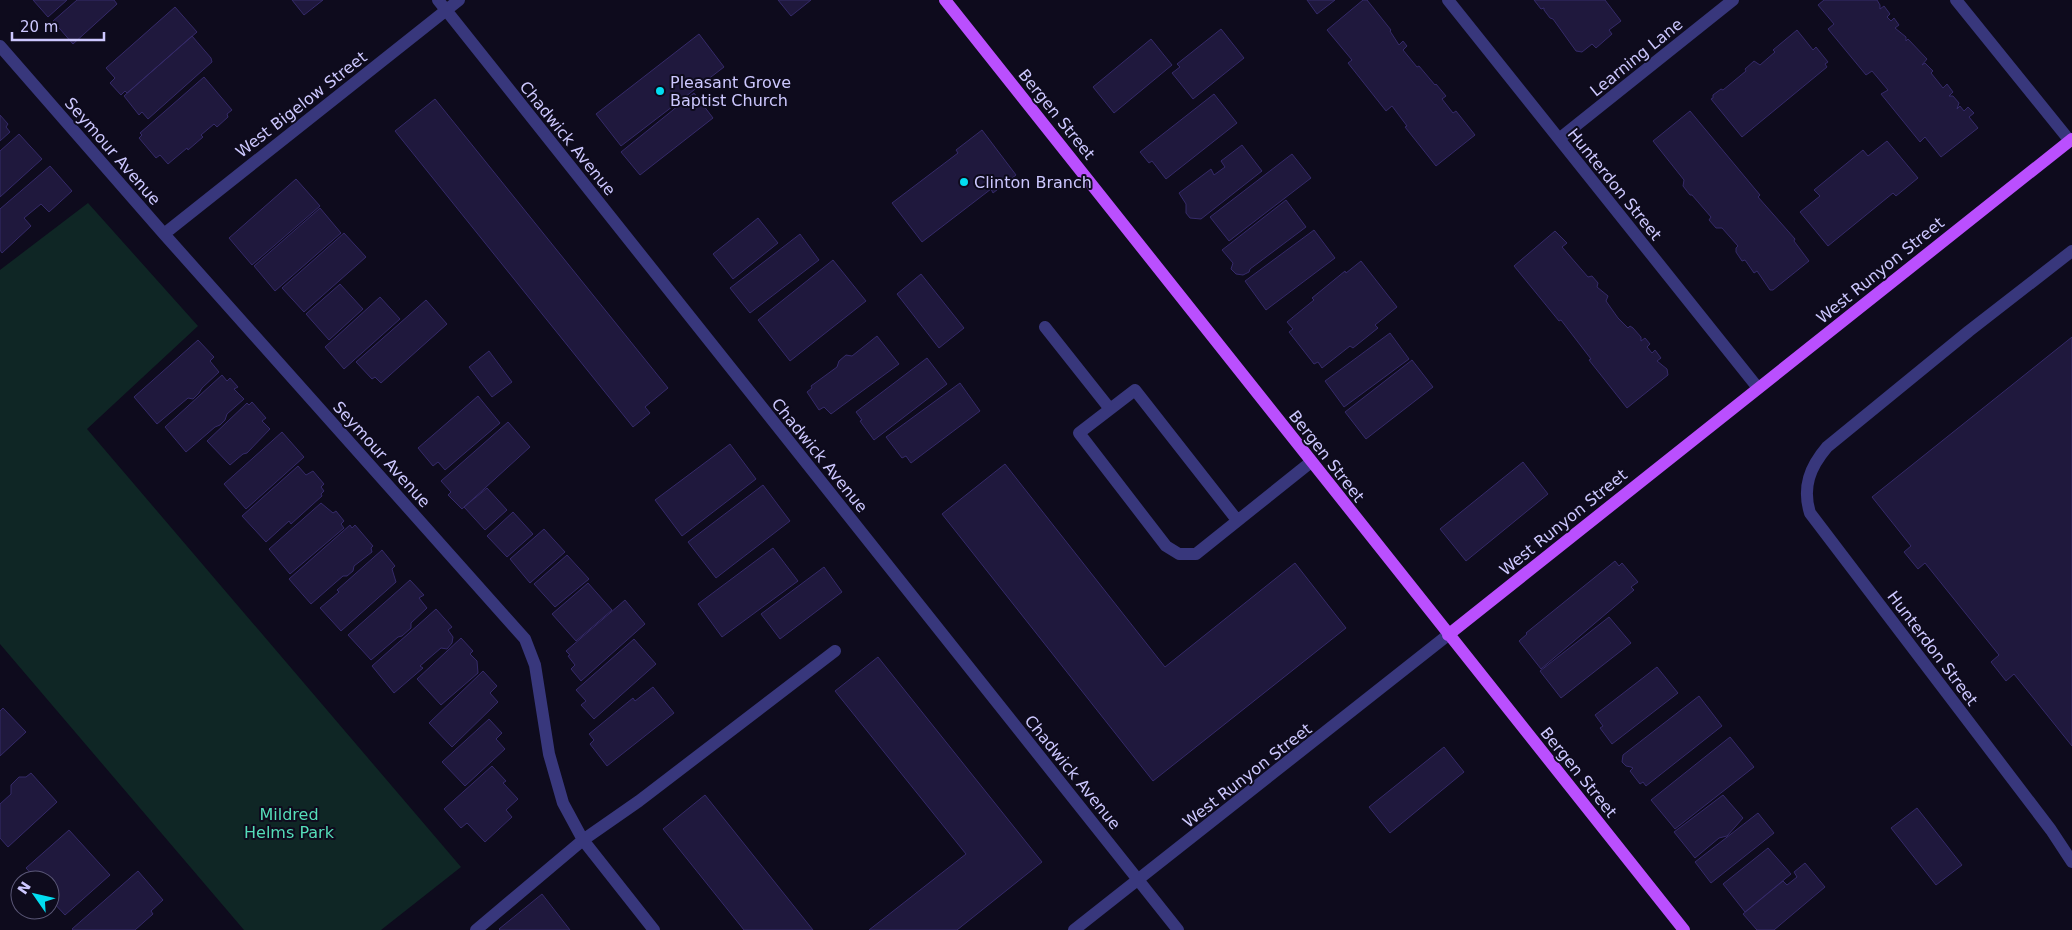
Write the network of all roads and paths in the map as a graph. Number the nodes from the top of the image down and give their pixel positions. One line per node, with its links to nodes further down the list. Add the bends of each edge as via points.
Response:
1 (438, 0): 7 (street, Chadwick Avenue)
2 (459, 0): 7 (street, West Bigelow Street)
3 (945, 0): 16 (main road, Bergen Street)
4 (1448, 0): 9 (street, Hunterdon Street)
5 (1734, 0): 9 (street, Learning Lane)
6 (1956, 0): 10 (street)
7 (446, 10): 11 (street, West Bigelow Street); 22 (street, Chadwick Avenue)
8 (0, 46): 11 (street, Seymour Avenue)
9 (1558, 139): 14 (street, Hunterdon Street)
10 (2071, 140): 14 (main road, West Runyon Street)
11 (164, 234): 20 (street, Seymour Avenue, via 525,639 535,665 550,754 563,803)
12 (2072, 250): 21 (street, Hunterdon Street, via 1827,447 1808,477 1806,490 1810,513)
13 (1044, 327): 15 (street)
14 (1758, 388): 18 (main road, West Runyon Street)
15 (1110, 409): 17 (street, via 1134,390); 17 (street, via 1078,433 1166,546 1179,554 1196,554)
16 (1311, 462): 17 (street); 18 (main road, Bergen Street)
17 (1237, 520)
18 (1448, 635): 22 (street, West Runyon Street); 27 (main road, Bergen Street)
19 (835, 651): 20 (street)
20 (583, 840): 23 (street); 24 (street, Seymour Avenue)
21 (2072, 862)
22 (1139, 881): 25 (street, West Runyon Street); 26 (street, Chadwick Avenue)
23 (476, 930)
24 (654, 930)
25 (1074, 930)
26 (1178, 930)
27 (1684, 930)

